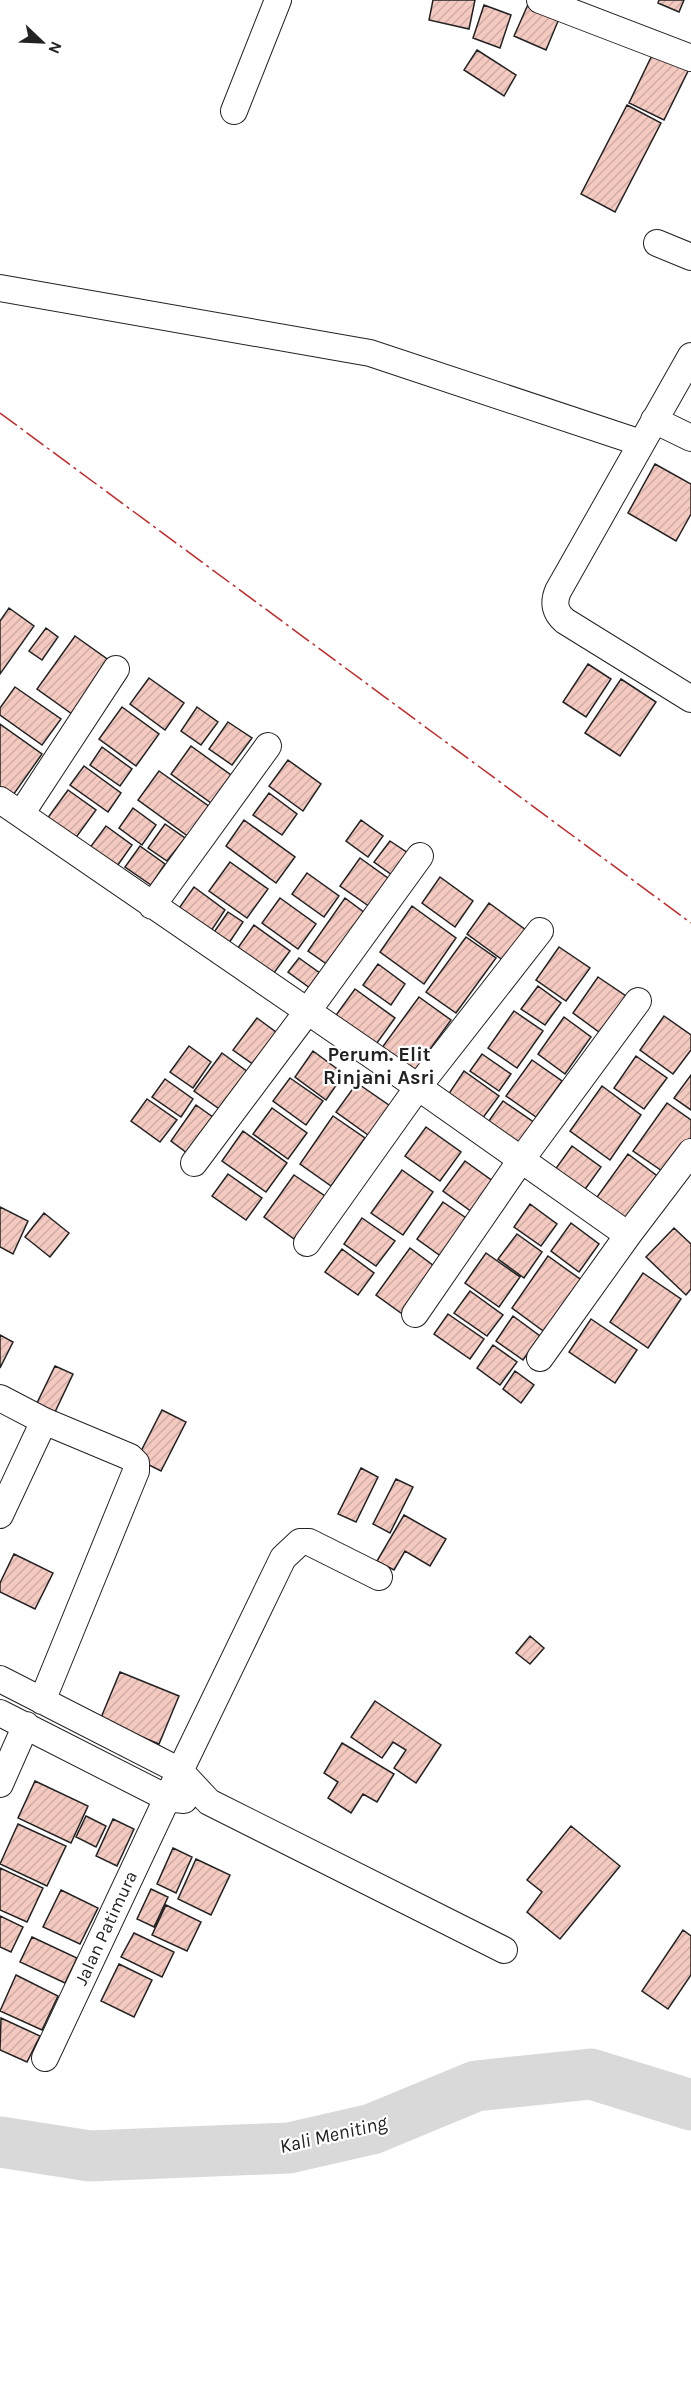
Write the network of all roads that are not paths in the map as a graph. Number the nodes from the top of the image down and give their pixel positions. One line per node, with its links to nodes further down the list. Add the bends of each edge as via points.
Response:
1 (278, 0): 4 (street)
2 (540, 0): 3 (street)
3 (691, 58)
4 (234, 111)
5 (657, 243): 6 (street)
6 (691, 257)
7 (0, 288): 11 (street, via 370,353)
8 (691, 356): 9 (street)
9 (654, 420): 10 (street); 11 (street)
10 (691, 438)
11 (641, 443): 13 (street, via 558,591 555,606 565,621)
12 (116, 669): 16 (street)
13 (691, 699)
14 (268, 746): 18 (street)
15 (0, 800): 16 (street)
16 (21, 814): 18 (street)
17 (420, 856): 21 (street)
18 (152, 906): 21 (street)
19 (540, 931): 22 (street)
20 (638, 1001): 24 (street)
21 (307, 1012): 22 (street); 25 (street)
22 (418, 1087): 24 (street); 27 (street)
23 (691, 1152): 26 (street)
24 (521, 1160): 26 (street); 28 (street)
25 (195, 1163)
26 (628, 1235): 29 (street)
27 (308, 1243)
28 (415, 1314)
29 (540, 1358)
30 (0, 1398): 31 (street)
31 (44, 1421): 32 (street); 35 (street, via 130,1457 136,1471)
32 (0, 1515)
33 (379, 1577): 38 (street, Jalan Patimura, via 309,1542 300,1542 290,1549)
34 (0, 1679): 35 (street)
35 (42, 1701): 38 (street)
36 (0, 1713): 37 (street)
37 (26, 1725): 39 (street); 40 (street)
38 (180, 1771): 40 (street, Jalan Patimura); 41 (street)
39 (0, 1784)
40 (167, 1798): 41 (street); 43 (street, Jalan Patimura)
41 (209, 1802): 42 (street)
42 (504, 1950)
43 (45, 2058)

